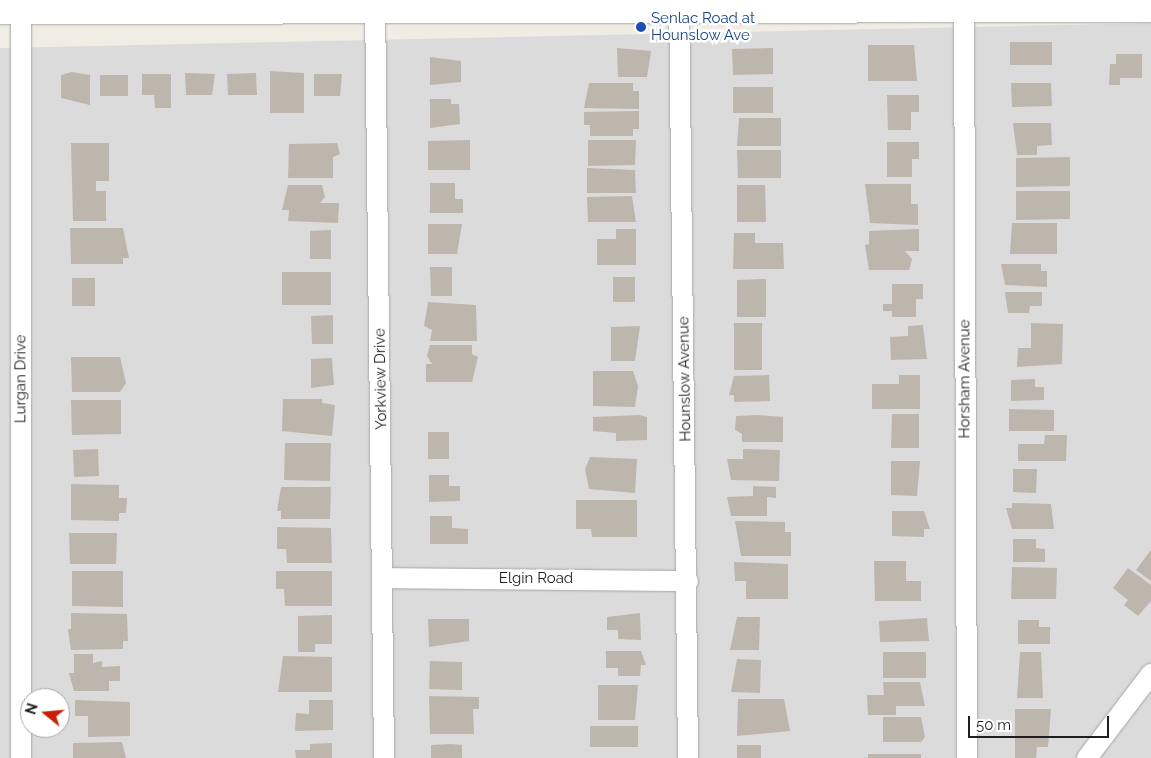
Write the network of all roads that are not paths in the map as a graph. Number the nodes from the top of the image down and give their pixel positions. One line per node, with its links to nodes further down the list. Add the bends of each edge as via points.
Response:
1 (375, 5): 2 (street); 4 (street); 6 (street, Yorkview Drive)
2 (679, 6): 3 (street); 7 (street, Hounslow Avenue)
3 (964, 6): 5 (street); 12 (street, Horsham Avenue)
4 (14, 7): 9 (street, Lurgan Drive)
5 (1151, 9)
6 (384, 578): 7 (street, Elgin Road); 10 (street, Yorkview Drive)
7 (688, 581): 11 (street, Hounslow Avenue)
8 (1151, 674): 13 (street)
9 (21, 758)
10 (384, 758)
11 (688, 758)
12 (967, 758)
13 (1087, 758)

